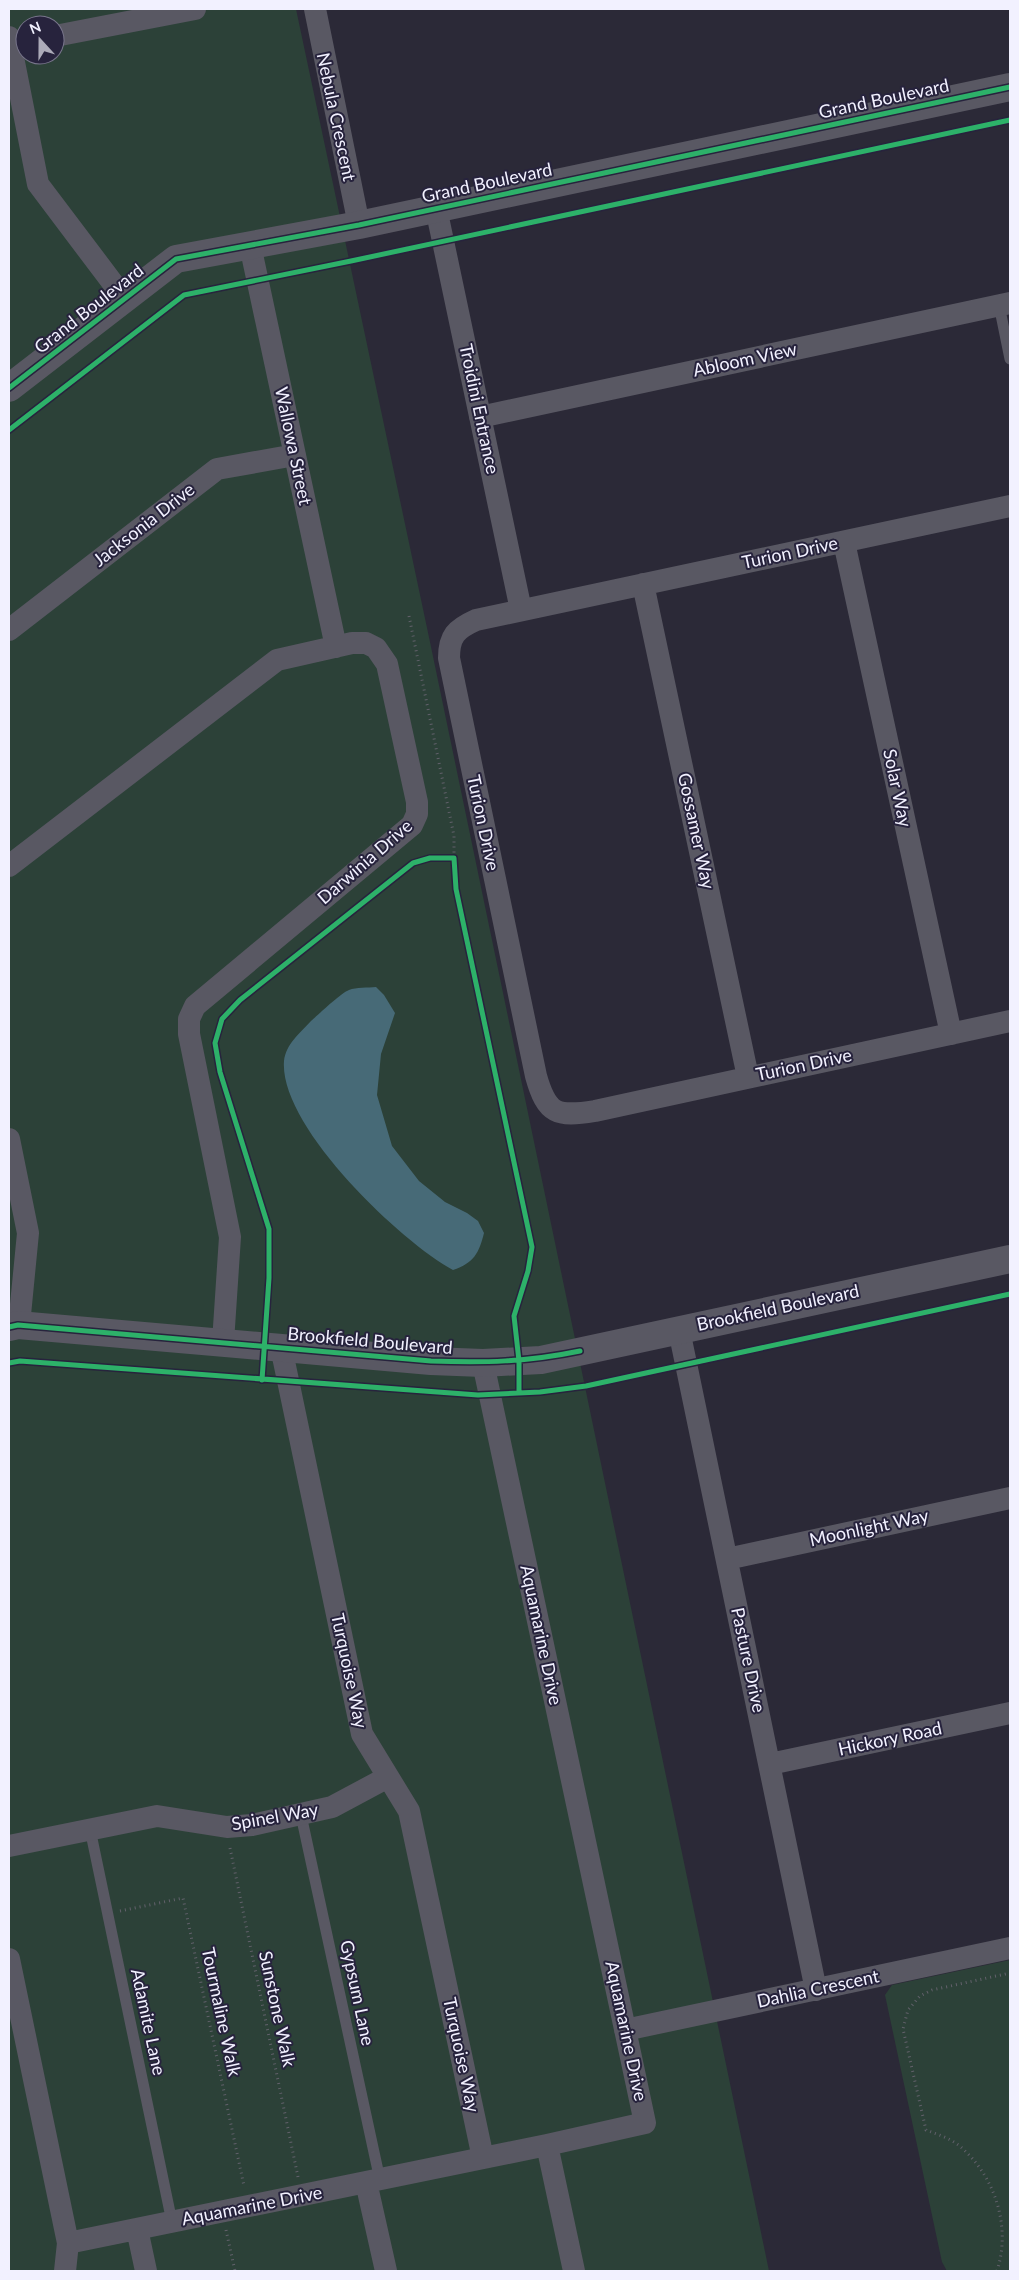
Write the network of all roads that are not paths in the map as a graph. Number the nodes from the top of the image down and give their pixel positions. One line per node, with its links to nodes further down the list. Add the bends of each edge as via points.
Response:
1 (193, 9): 3 (street)
2 (315, 9): 7 (street, Nebula Crescent)
3 (65, 34)
4 (19, 65): 9 (street, via 38,184)
5 (1010, 87): 6 (street, Grand Boulevard)
6 (436, 208): 7 (street, Grand Boulevard); 13 (street, Troidini Entrance)
7 (359, 226): 8 (street, Grand Boulevard)
8 (250, 245): 9 (street, Grand Boulevard, via 176,259); 14 (street, Wallowa Street)
9 (124, 298): 12 (street, Grand Boulevard)
10 (1005, 304): 11 (lane); 13 (street, Abloom View)
11 (1010, 359)
12 (9, 388)
13 (480, 417): 18 (street, Troidini Entrance)
14 (295, 455): 19 (street, Jacksonia Drive, via 217,469); 20 (street, Wallowa Street)
15 (1010, 506): 16 (street, Turion Drive)
16 (844, 542): 17 (street, Turion Drive); 23 (street, Solar Way)
17 (643, 584): 18 (street, Turion Drive); 24 (street, Gossamer Way)
18 (521, 610): 24 (street, Turion Drive, via 465,625 449,644 449,658 541,1094 547,1105 572,1115)
19 (9, 630)
20 (336, 647): 21 (street, Darwinia Drive, via 277,660); 30 (street, Darwinia Drive, via 366,643 376,648 387,664 417,814 412,825 195,1006 189,1019 189,1034 230,1237)
21 (9, 866)
22 (1010, 1021): 23 (street, Turion Drive)
23 (951, 1034): 24 (street, Turion Drive)
24 (748, 1077)
25 (9, 1139): 26 (street)
26 (15, 1205): 28 (street, via 28,1233)
27 (1010, 1259): 29 (street, Brookfield Boulevard)
28 (14, 1326): 30 (street, Brookfield Boulevard)
29 (679, 1330): 32 (street, Brookfield Boulevard, via 541,1360); 34 (street, Pasture Drive)
30 (223, 1342): 31 (street, Brookfield Boulevard)
31 (273, 1347): 32 (street, Brookfield Boulevard); 37 (street, Turquoise Way, via 288,1382 362,1734)
32 (483, 1363): 44 (street, Aquamarine Drive)
33 (1010, 1498): 34 (street, Moonlight Way)
34 (727, 1558): 36 (street, Pasture Drive)
35 (1010, 1713): 36 (street, Hickory Road)
36 (770, 1764): 43 (street, Pasture Drive)
37 (388, 1777): 38 (street, Spinel Way, via 332,1807); 46 (street, Turquoise Way, via 409,1811)
38 (301, 1814): 39 (street, Spinel Way, via 227,1827 157,1816); 47 (lane, Gypsum Lane)
39 (90, 1830): 40 (street, Spinel Way); 48 (lane, Adamite Lane)
40 (9, 1846)
41 (1010, 1948): 43 (street, Dahlia Crescent)
42 (9, 1959): 50 (street)
43 (816, 1990): 44 (street, Dahlia Crescent)
44 (625, 2030): 45 (street, Aquamarine Drive, via 645,2122)
45 (547, 2145): 46 (street, Aquamarine Drive); 54 (street)
46 (483, 2158): 47 (street, Aquamarine Drive)
47 (373, 2181): 48 (street, Aquamarine Drive); 53 (street)
48 (172, 2222): 49 (street, Aquamarine Drive)
49 (138, 2229): 50 (street, Aquamarine Drive); 52 (street)
50 (68, 2243): 51 (street)
51 (65, 2271)
52 (146, 2271)
53 (386, 2271)
54 (574, 2271)

